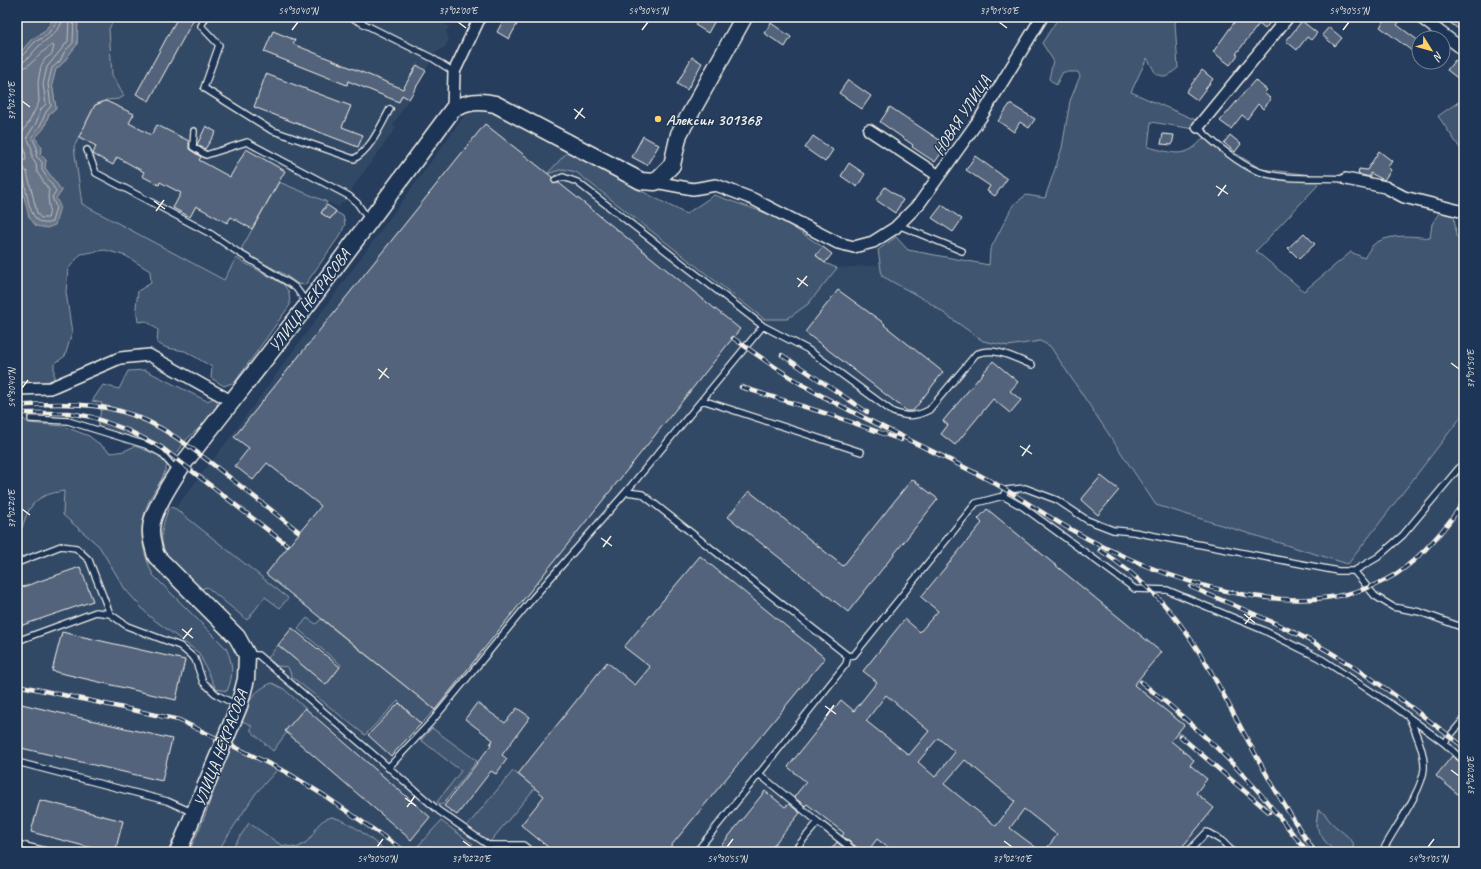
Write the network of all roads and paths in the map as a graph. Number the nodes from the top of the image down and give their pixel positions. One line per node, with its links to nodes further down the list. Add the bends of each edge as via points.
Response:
1 (206, 17): 10 (lane, via 201,26 219,45 204,88 271,130 354,159 362,154)
2 (350, 17): 9 (lane, via 432,58)
3 (480, 17): 9 (street)
4 (744, 17): 19 (main road, via 679,134 672,165)
5 (1042, 17): 16 (street, НОВАЯ УЛИЦА, via 981,117)
6 (1288, 17): 12 (street)
7 (1420, 17): 8 (street)
8 (1464, 50)
9 (454, 72): 11 (street)
10 (390, 109)
11 (453, 109): 19 (main road, via 468,102 482,101 495,104 641,181); 21 (main road, УЛИЦА НЕКРАСОВА)
12 (1198, 127): 17 (lane, via 1208,138 1257,171 1287,177)
13 (869, 130): 16 (street)
14 (194, 131): 21 (lane, via 193,147 206,155 247,142 349,196)
15 (87, 150): 24 (lane, via 96,173 211,234 296,288)
16 (939, 176): 22 (street, НОВАЯ УЛИЦА, via 919,204)
17 (1346, 179): 20 (street, via 1385,187 1404,197)
18 (555, 180): 25 (lane, via 563,177 576,182)
19 (655, 182): 22 (street, НОВАЯ УЛИЦА, via 693,189 716,185 753,199 838,243 854,246 873,242)
20 (1464, 212)
21 (369, 220): 24 (main road, УЛИЦА НЕКРАСОВА)
22 (898, 225): 23 (lane)
23 (962, 251)
24 (308, 304): 29 (main road, УЛИЦА НЕКРАСОВА)
25 (763, 326): 26 (lane, via 807,349 893,412 908,417 929,410 976,354 983,351 997,351); 28 (lane)
26 (1032, 365)
27 (17, 388): 29 (street, via 50,388 120,358 149,355)
28 (702, 400): 31 (lane); 34 (lane)
29 (231, 401): 33 (main road, УЛИЦА НЕКРАСОВА)
30 (32, 419): 33 (lane, via 68,421 146,445 161,453)
31 (861, 452)
32 (1464, 462): 37 (lane, via 1403,534 1378,557)
33 (178, 472): 41 (main road, УЛИЦА НЕКРАСОВА, via 152,522 151,541 156,556 237,637)
34 (626, 492): 42 (lane, via 642,494); 49 (lane, via 533,598 432,721)
35 (1003, 496): 37 (lane, via 1006,490 1025,488 1057,500 1087,520 1113,530 1338,571); 42 (lane, via 976,503 854,655); 44 (lane, via 1023,507 1135,589 1167,590 1263,630 1324,660)
36 (17, 564): 38 (lane, via 61,546 76,548 89,560)
37 (1354, 571): 39 (lane, via 1375,596 1393,607 1420,612)
38 (110, 614): 40 (lane, via 96,612); 43 (lane, via 127,626 180,646 195,659 203,682 217,695)
39 (1464, 628)
40 (17, 641)
41 (247, 655): 43 (main road, УЛИЦА НЕКРАСОВА, via 246,679); 49 (lane, via 258,655)
42 (848, 656): 50 (lane, via 846,664)
43 (239, 706): 51 (main road, УЛИЦА НЕКРАСОВА)
44 (1410, 717): 46 (lane); 62 (lane, via 1420,746 1424,769 1418,788)
45 (1464, 719): 46 (lane)
46 (1444, 743): 47 (lane)
47 (1464, 761)
48 (17, 762): 51 (lane, via 168,801)
49 (388, 768): 56 (lane, via 434,807 488,845 523,845)
50 (759, 774): 52 (lane); 57 (lane)
51 (194, 813): 55 (main road, УЛИЦА НЕКРАСОВА)
52 (818, 822): 58 (lane); 59 (lane)
53 (17, 844): 54 (lane)
54 (50, 852)
55 (178, 852)
56 (532, 852)
57 (696, 852)
58 (793, 852)
59 (856, 852)
60 (1188, 852): 61 (lane, via 1207,832 1222,841)
61 (1233, 852)
62 (1382, 852)

